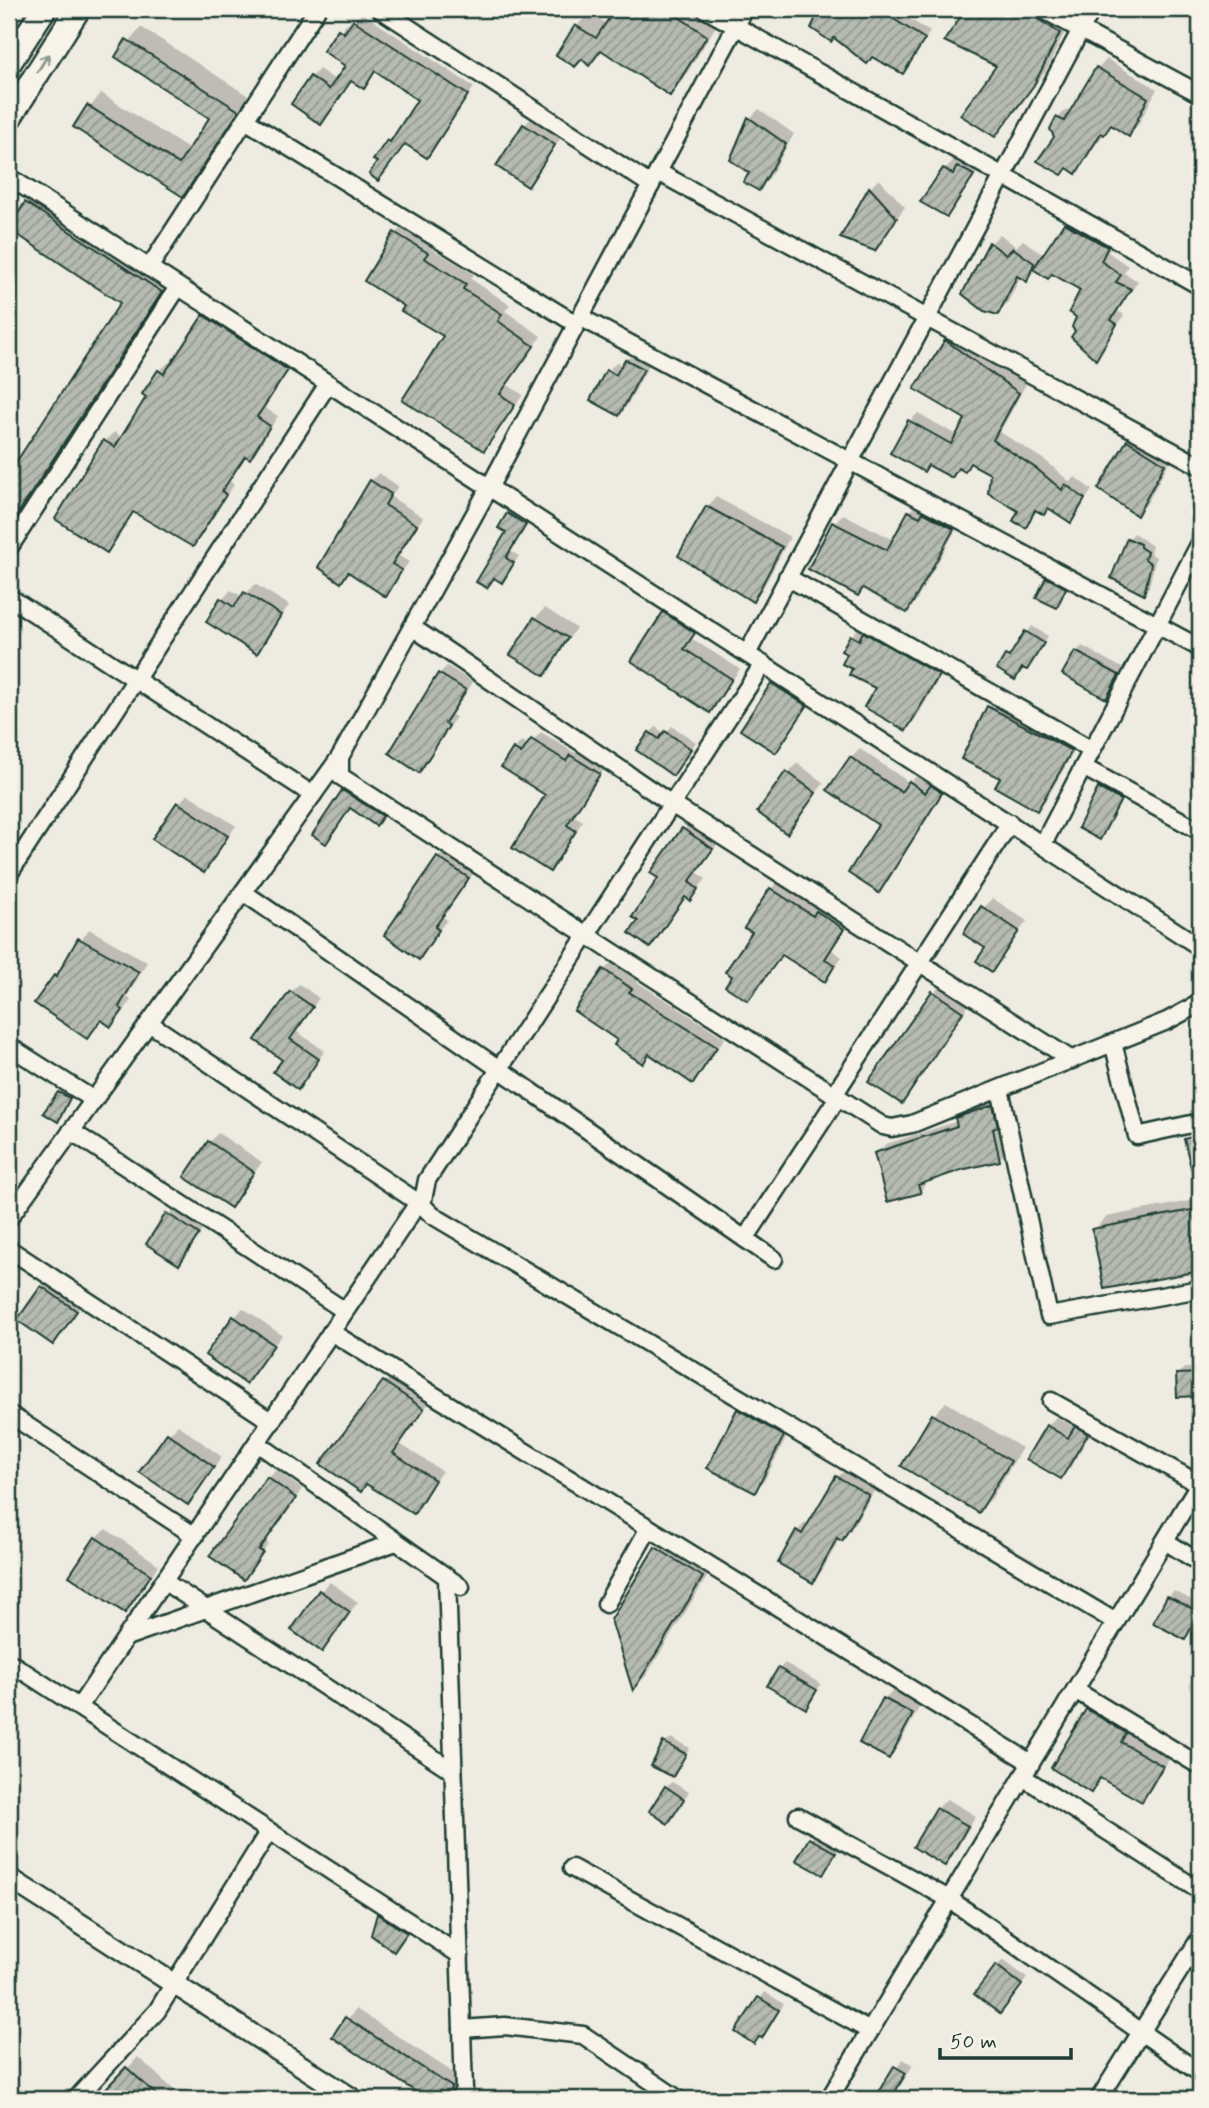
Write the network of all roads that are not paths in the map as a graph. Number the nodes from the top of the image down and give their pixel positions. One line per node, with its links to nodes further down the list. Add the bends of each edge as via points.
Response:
1 (44, 9): 11 (main road)
2 (78, 9): 13 (main road, one-way to 2)
3 (317, 9): 14 (street)
4 (380, 9): 17 (street)
5 (705, 9): 9 (street)
6 (746, 9): 9 (street)
7 (1042, 9): 10 (street)
8 (1092, 9): 10 (street)
9 (735, 27): 15 (street); 17 (street)
10 (1081, 30): 12 (street); 15 (street)
11 (9, 63)
12 (1200, 94)
13 (9, 118)
14 (245, 120): 18 (street); 22 (street)
15 (1002, 176): 19 (street); 21 (street)
16 (9, 177): 18 (street)
17 (655, 178): 21 (street); 22 (street)
18 (149, 268): 20 (street)
19 (1200, 286)
20 (178, 287): 23 (street); 28 (street)
21 (926, 315): 24 (street); 25 (street)
22 (578, 321): 24 (street); 26 (street)
23 (328, 384): 26 (street); 36 (street)
24 (849, 461): 29 (street); 31 (street)
25 (1200, 466)
26 (489, 488): 32 (street); 34 (street)
27 (1200, 543): 31 (street)
28 (9, 548)
29 (787, 577): 34 (street); 37 (street)
30 (9, 597): 36 (street)
31 (1157, 626): 33 (street); 37 (street)
32 (412, 627): 38 (street); 41 (street)
33 (1200, 648)
34 (747, 653): 35 (street)
35 (763, 664): 41 (street); 42 (street)
36 (135, 679): 40 (street); 45 (street)
37 (1092, 750): 39 (street)
38 (340, 757): 40 (street); 47 (street, via 340,776 346,783)
39 (1083, 767): 43 (street); 44 (street)
40 (313, 795): 46 (street)
41 (673, 805): 47 (street); 49 (street)
42 (1010, 823): 44 (street); 49 (street)
43 (1200, 831)
44 (1044, 844): 48 (street)
45 (9, 874)
46 (243, 892): 51 (street); 55 (street)
47 (587, 937): 55 (street); 57 (street)
48 (1200, 947)
49 (917, 963): 54 (street); 57 (street)
50 (1200, 1003): 52 (street)
51 (149, 1023): 58 (street); 61 (street)
52 (1113, 1043): 54 (street); 59 (street, via 1137,1136)
53 (9, 1046): 58 (street)
54 (1072, 1060): 56 (street)
55 (499, 1069): 61 (street, via 427,1180); 63 (street)
56 (1000, 1088): 57 (street, via 892,1128); 66 (street, via 1049,1316)
57 (836, 1096): 63 (street)
58 (94, 1100): 60 (street)
59 (1200, 1122)
60 (71, 1131): 62 (street); 67 (street)
61 (421, 1201): 67 (street); 84 (street, via 432,1215)
62 (9, 1218)
63 (745, 1239): 65 (street)
64 (9, 1249): 71 (street)
65 (774, 1259)
66 (1200, 1289)
67 (345, 1311): 68 (street)
68 (331, 1332): 71 (street); 74 (street)
69 (1051, 1401): 73 (street)
70 (9, 1413): 75 (street)
71 (272, 1422): 72 (street)
72 (257, 1443): 75 (street); 77 (street)
73 (1200, 1483): 76 (street)
74 (649, 1528): 82 (street); 90 (street)
75 (195, 1536): 80 (street)
76 (1165, 1541): 78 (street); 84 (street)
77 (396, 1542): 79 (street); 83 (street)
78 (1200, 1563)
79 (447, 1577): 81 (street); 91 (street)
80 (164, 1582): 83 (street); 85 (street)
81 (461, 1587)
82 (606, 1604)
83 (204, 1609): 85 (street); 91 (street)
84 (1116, 1622): 87 (street)
85 (129, 1636): 88 (street)
86 (9, 1662): 88 (street)
87 (1075, 1690): 89 (street); 90 (street)
88 (79, 1707): 93 (street)
89 (1200, 1766)
90 (1027, 1770): 96 (street); 97 (street)
91 (453, 1771): 99 (street)
92 (798, 1816): 97 (street)
93 (269, 1830): 99 (street); 100 (street)
94 (572, 1868): 102 (street)
95 (9, 1878): 100 (street)
96 (1200, 1891)
97 (949, 1899): 102 (street); 103 (street)
98 (1200, 1938): 103 (street)
99 (460, 1955): 101 (street)
100 (173, 1984): 105 (street, via 150,2019); 106 (street)
101 (462, 2029): 107 (street, via 464,2090); 108 (street, via 505,2026 583,2035)
102 (870, 2031): 109 (street)
103 (1141, 2032): 104 (street); 110 (street)
104 (1200, 2073)
105 (76, 2099)
106 (352, 2099)
107 (459, 2099)
108 (678, 2099)
109 (829, 2099)
110 (1099, 2099)

